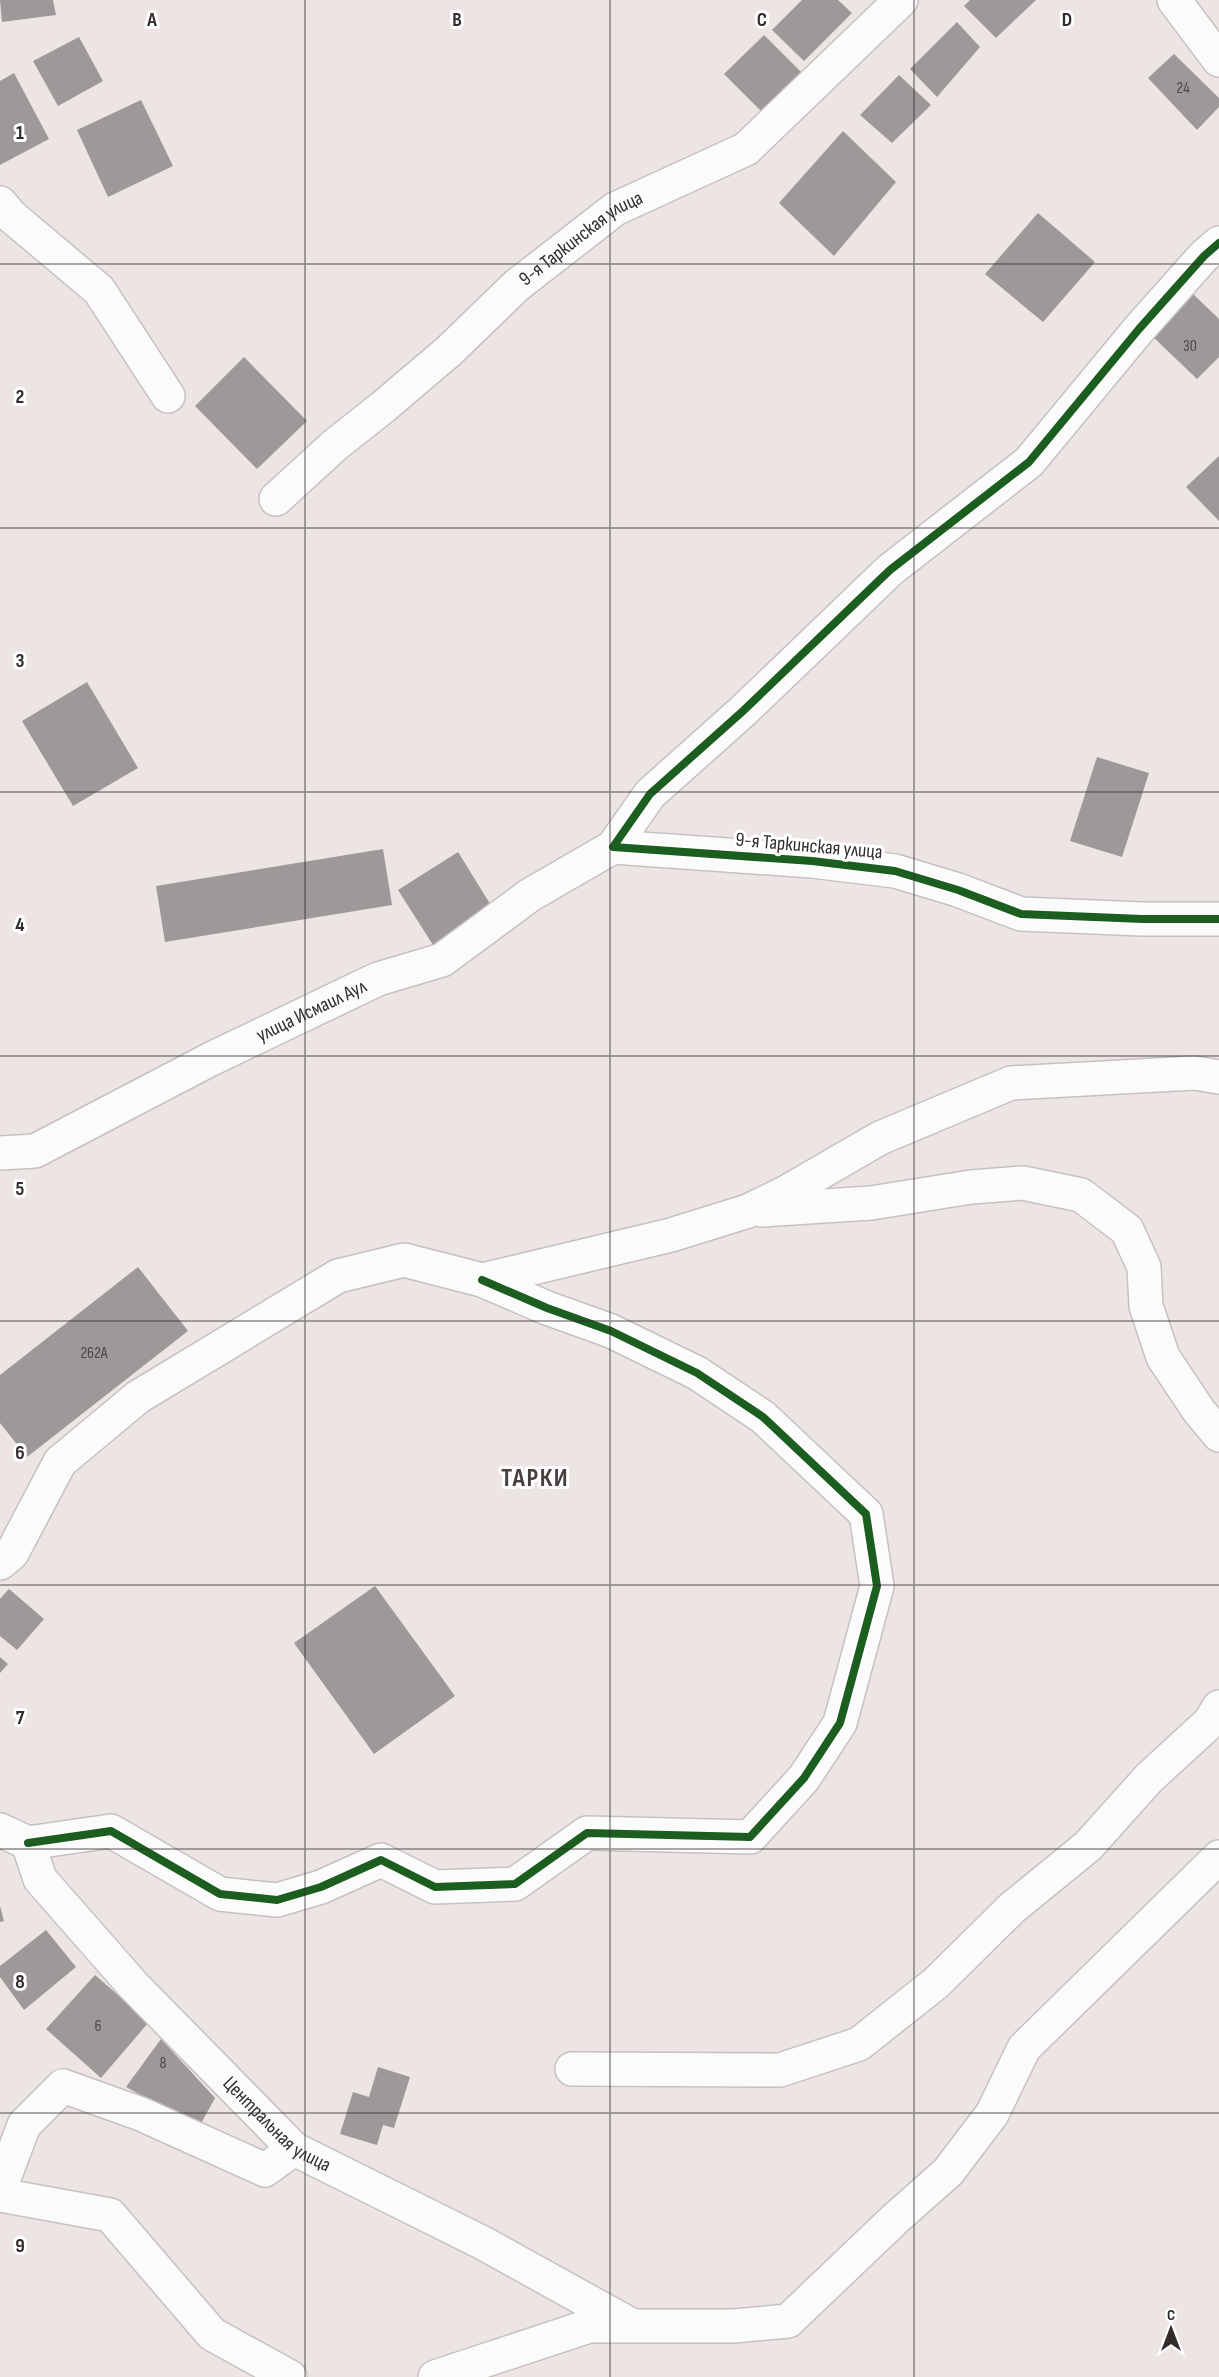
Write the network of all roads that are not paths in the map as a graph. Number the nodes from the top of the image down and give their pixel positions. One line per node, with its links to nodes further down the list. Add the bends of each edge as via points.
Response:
1 (901, 0): 7 (street, 9-я Таркинская улица, via 746,148 615,209 516,286 448,351)
2 (1179, 2): 3 (street)
3 (1219, 60)
4 (0, 203): 6 (street, via 99,290)
5 (1219, 243): 8 (street, via 1139,329 1029,462 890,570 650,794)
6 (168, 396)
7 (276, 499)
8 (613, 847): 9 (street, 9-я Таркинская улица, via 895,871 1021,915); 11 (street, улица Исмаил Аул, via 530,895 442,960 378,978 35,1151)
9 (1219, 919)
10 (1219, 1077): 12 (street, via 1194,1073 1011,1083 880,1138)
11 (0, 1153)
12 (748, 1211): 13 (street, via 671,1235); 14 (street, via 872,1203 1023,1183 1081,1195 1127,1230 1144,1267 1146,1306 1163,1357)
13 (482, 1280): 15 (street, via 404,1260 338,1276 138,1396 60,1462 12,1553); 17 (street, via 611,1331 697,1372 763,1418 866,1514 877,1586 840,1724 804,1778 750,1837 587,1833 515,1884 435,1887 381,1860 321,1887 277,1900 220,1894 111,1831)
14 (1219, 1435)
15 (0, 1563)
16 (1219, 1707): 19 (street, via 1210,1722 1149,1778 1088,1846 1012,1908 936,1983 859,2044 780,2070)
17 (14, 1836): 20 (street, Центральная улица, via 40,1879 133,1984)
18 (1219, 1857): 23 (street, via 1024,2048 992,2114 948,2172 788,2321 734,2326)
19 (573, 2069)
20 (294, 2149): 21 (street, via 265,2170 141,2114 63,2086 24,2125); 23 (street, Центральная улица, via 483,2243)
21 (0, 2189)
22 (0, 2195): 24 (street, via 110,2215 212,2334)
23 (633, 2326): 25 (street, via 589,2326)
24 (290, 2377)
25 (435, 2377)

